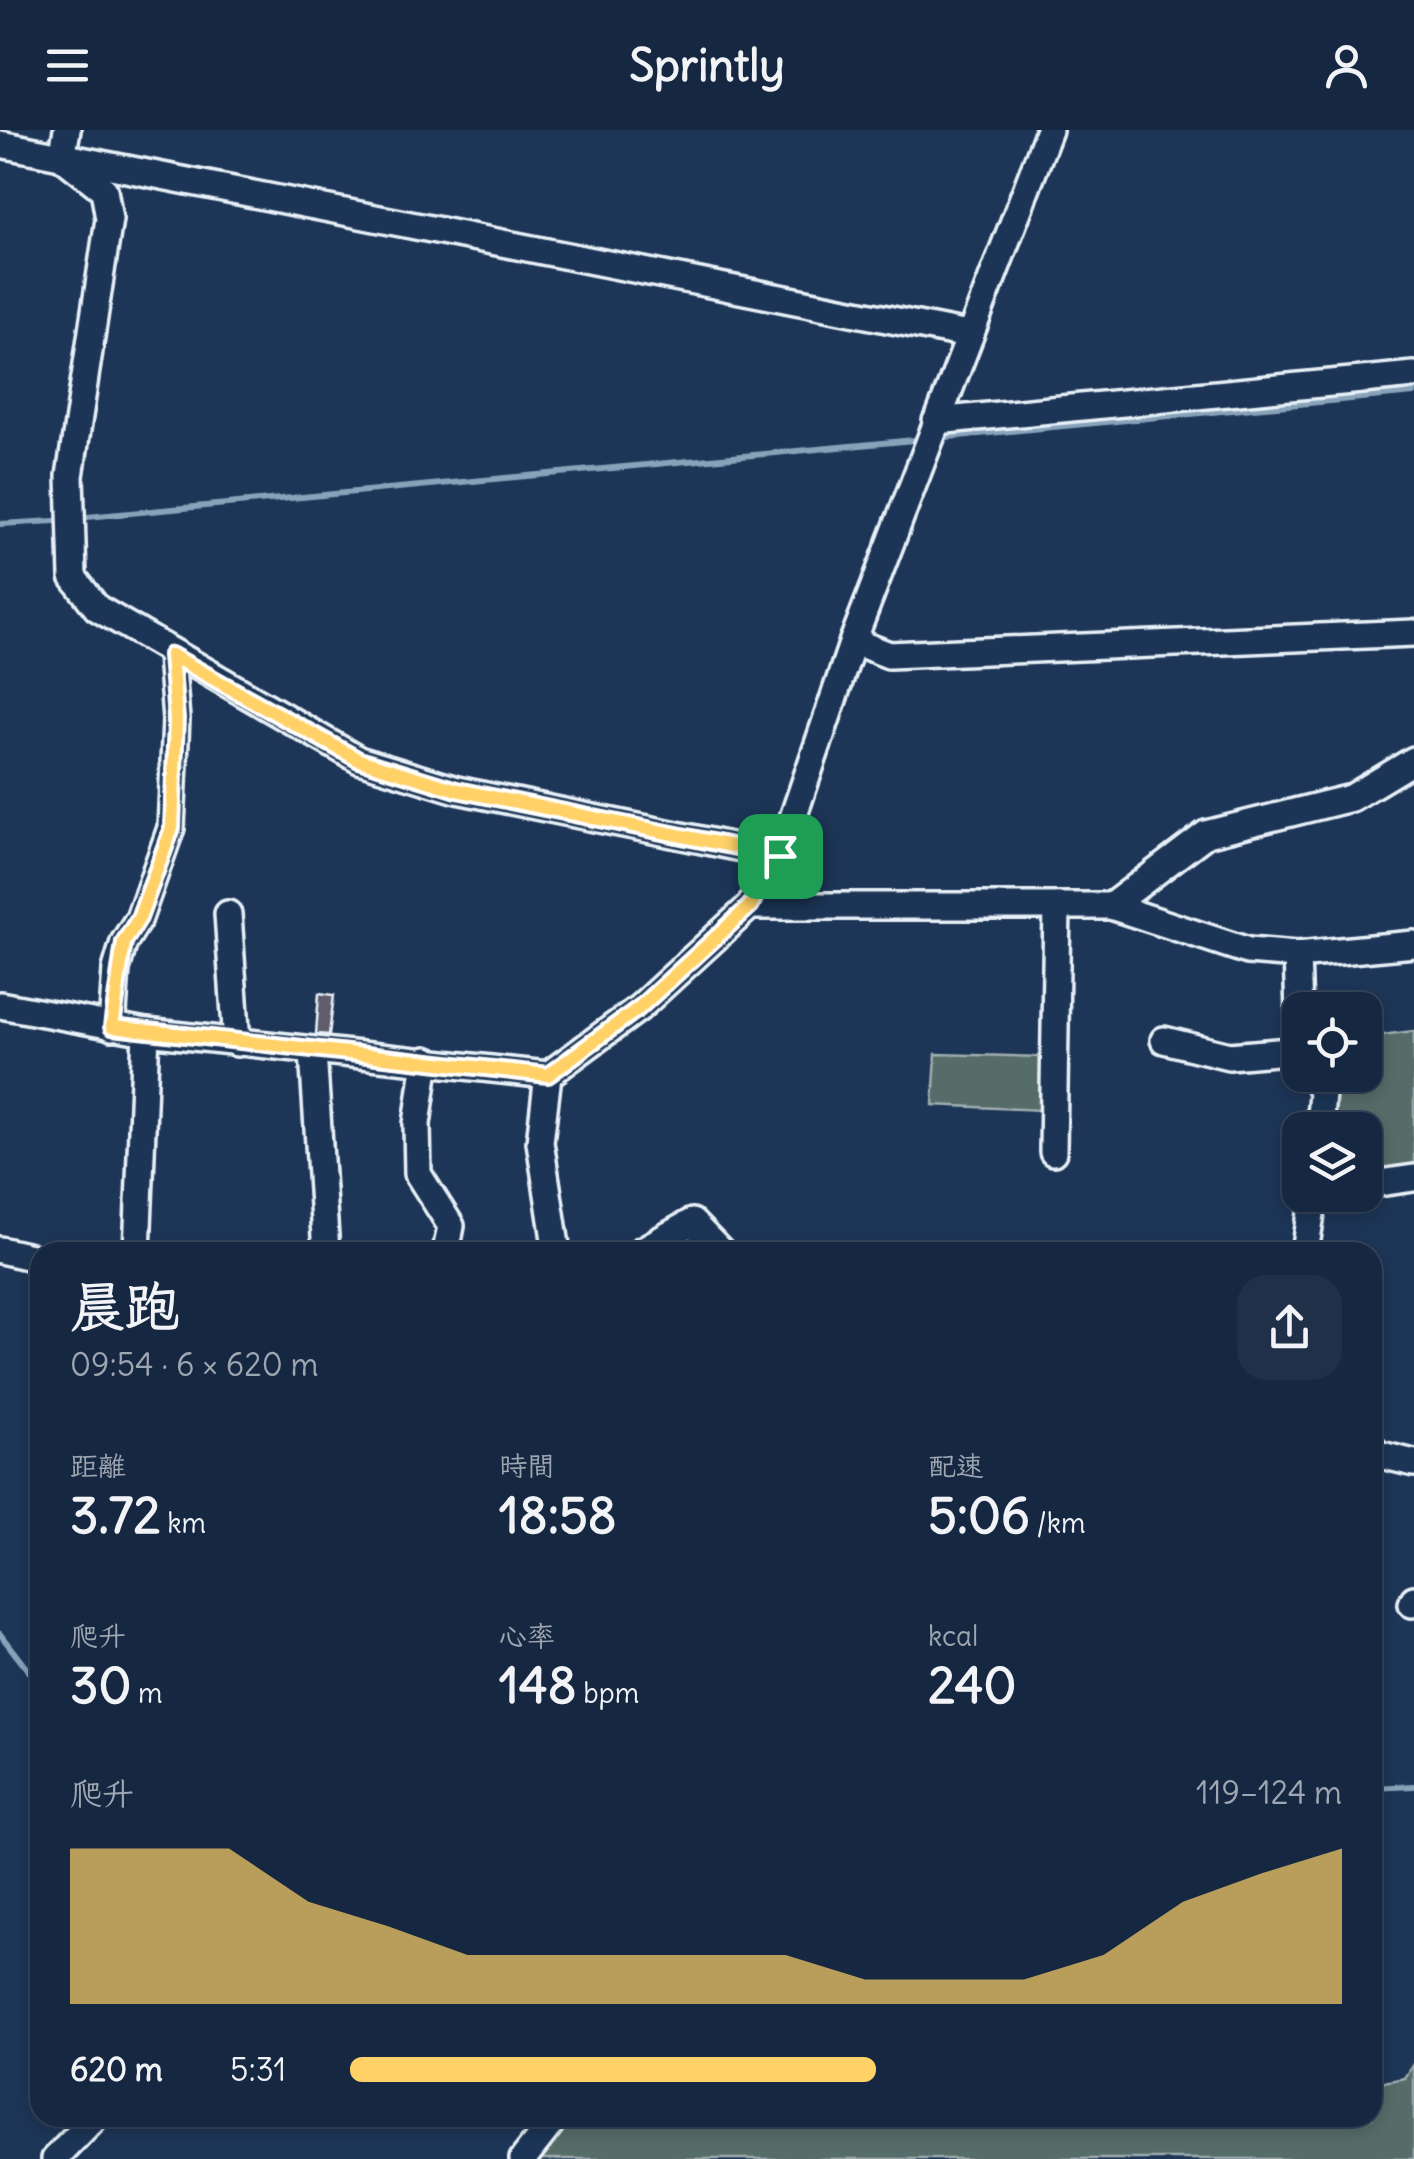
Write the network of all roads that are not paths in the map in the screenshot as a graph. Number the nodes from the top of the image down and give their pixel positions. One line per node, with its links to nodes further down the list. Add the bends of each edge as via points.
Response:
1 (67, 130): 4 (street)
2 (1049, 130): 5 (street)
3 (0, 144): 4 (street)
4 (62, 157): 5 (street); 10 (street, via 104,190 109,219 70,476 73,577 97,608)
5 (968, 334): 7 (street)
6 (1414, 375): 7 (street)
7 (936, 421): 9 (street)
8 (1414, 633): 9 (street, via 888,655)
9 (852, 641): 12 (street)
10 (171, 655): 12 (street, via 359,760 457,790); 21 (street, via 172,828 124,942)
11 (1414, 760): 15 (street, via 1351,798 1206,834)
12 (780, 856): 13 (street)
13 (750, 906): 14 (street); 28 (street, via 639,1008)
14 (1057, 906): 15 (street); 29 (street)
15 (1110, 906): 18 (street, via 1248,951)
16 (228, 914): 24 (street)
17 (1414, 944): 18 (street)
18 (1297, 955): 19 (street)
19 (1298, 992)
20 (0, 1005): 21 (street)
21 (112, 1027): 22 (street)
22 (146, 1032): 24 (street); 33 (street)
23 (1164, 1040): 26 (street, via 1229,1056)
24 (238, 1043): 25 (street)
25 (313, 1052): 27 (street); 34 (street)
26 (1282, 1052)
27 (426, 1060): 28 (street); 35 (street, via 418,1174 452,1226)
28 (548, 1075): 36 (street, via 540,1142)
29 (1052, 1152)
30 (1414, 1178): 31 (street)
31 (1382, 1183)
32 (1311, 1212): 39 (street)
33 (137, 1242)
34 (325, 1242)
35 (448, 1242)
36 (555, 1242)
37 (657, 1242): 38 (street, via 692,1222)
38 (711, 1242)
39 (1307, 1242)
40 (0, 1250): 41 (street)
41 (30, 1257)
42 (1382, 1455): 43 (street)
43 (1414, 1463)
44 (86, 2127): 46 (street)
45 (548, 2127): 47 (street)
46 (54, 2159)
47 (524, 2159)

